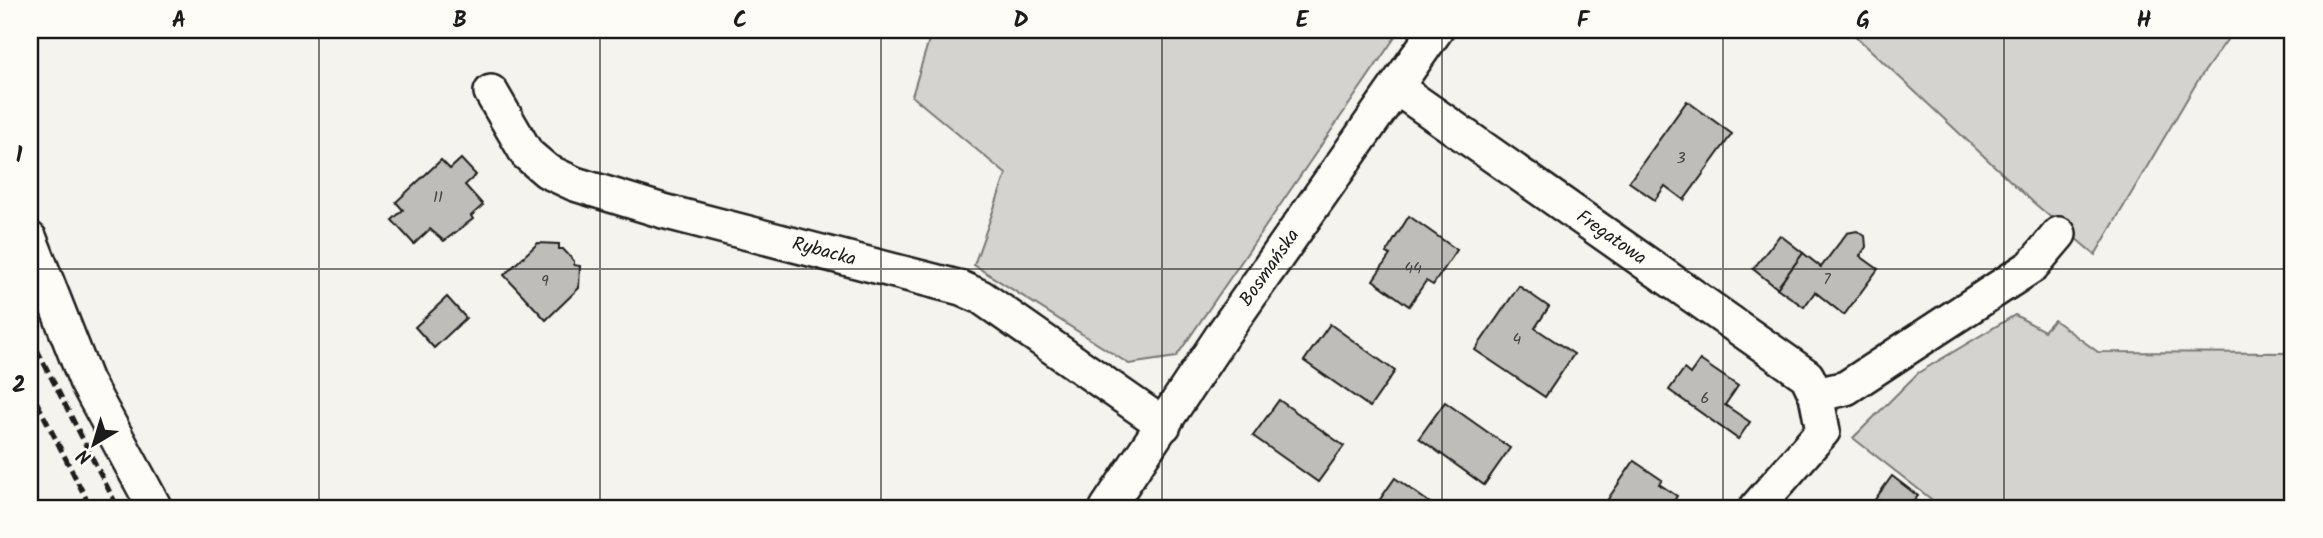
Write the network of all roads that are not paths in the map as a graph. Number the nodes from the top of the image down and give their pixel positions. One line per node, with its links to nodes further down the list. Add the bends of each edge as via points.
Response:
1 (1436, 30): 2 (street, Bosmańska)
2 (1397, 88): 6 (street, Fregatowa, via 1807,376); 7 (street, Bosmańska)
3 (491, 92): 7 (street, Rybacka, via 527,154 547,171 663,211 961,288 981,297)
4 (2059, 234): 6 (street, via 2032,266 1846,388)
5 (30, 239): 8 (street, via 86,381)
6 (1816, 396): 10 (street, Fregatowa, via 1823,431)
7 (1164, 425): 9 (street, Bosmańska)
8 (155, 508)
9 (1107, 508)
10 (1756, 508)

